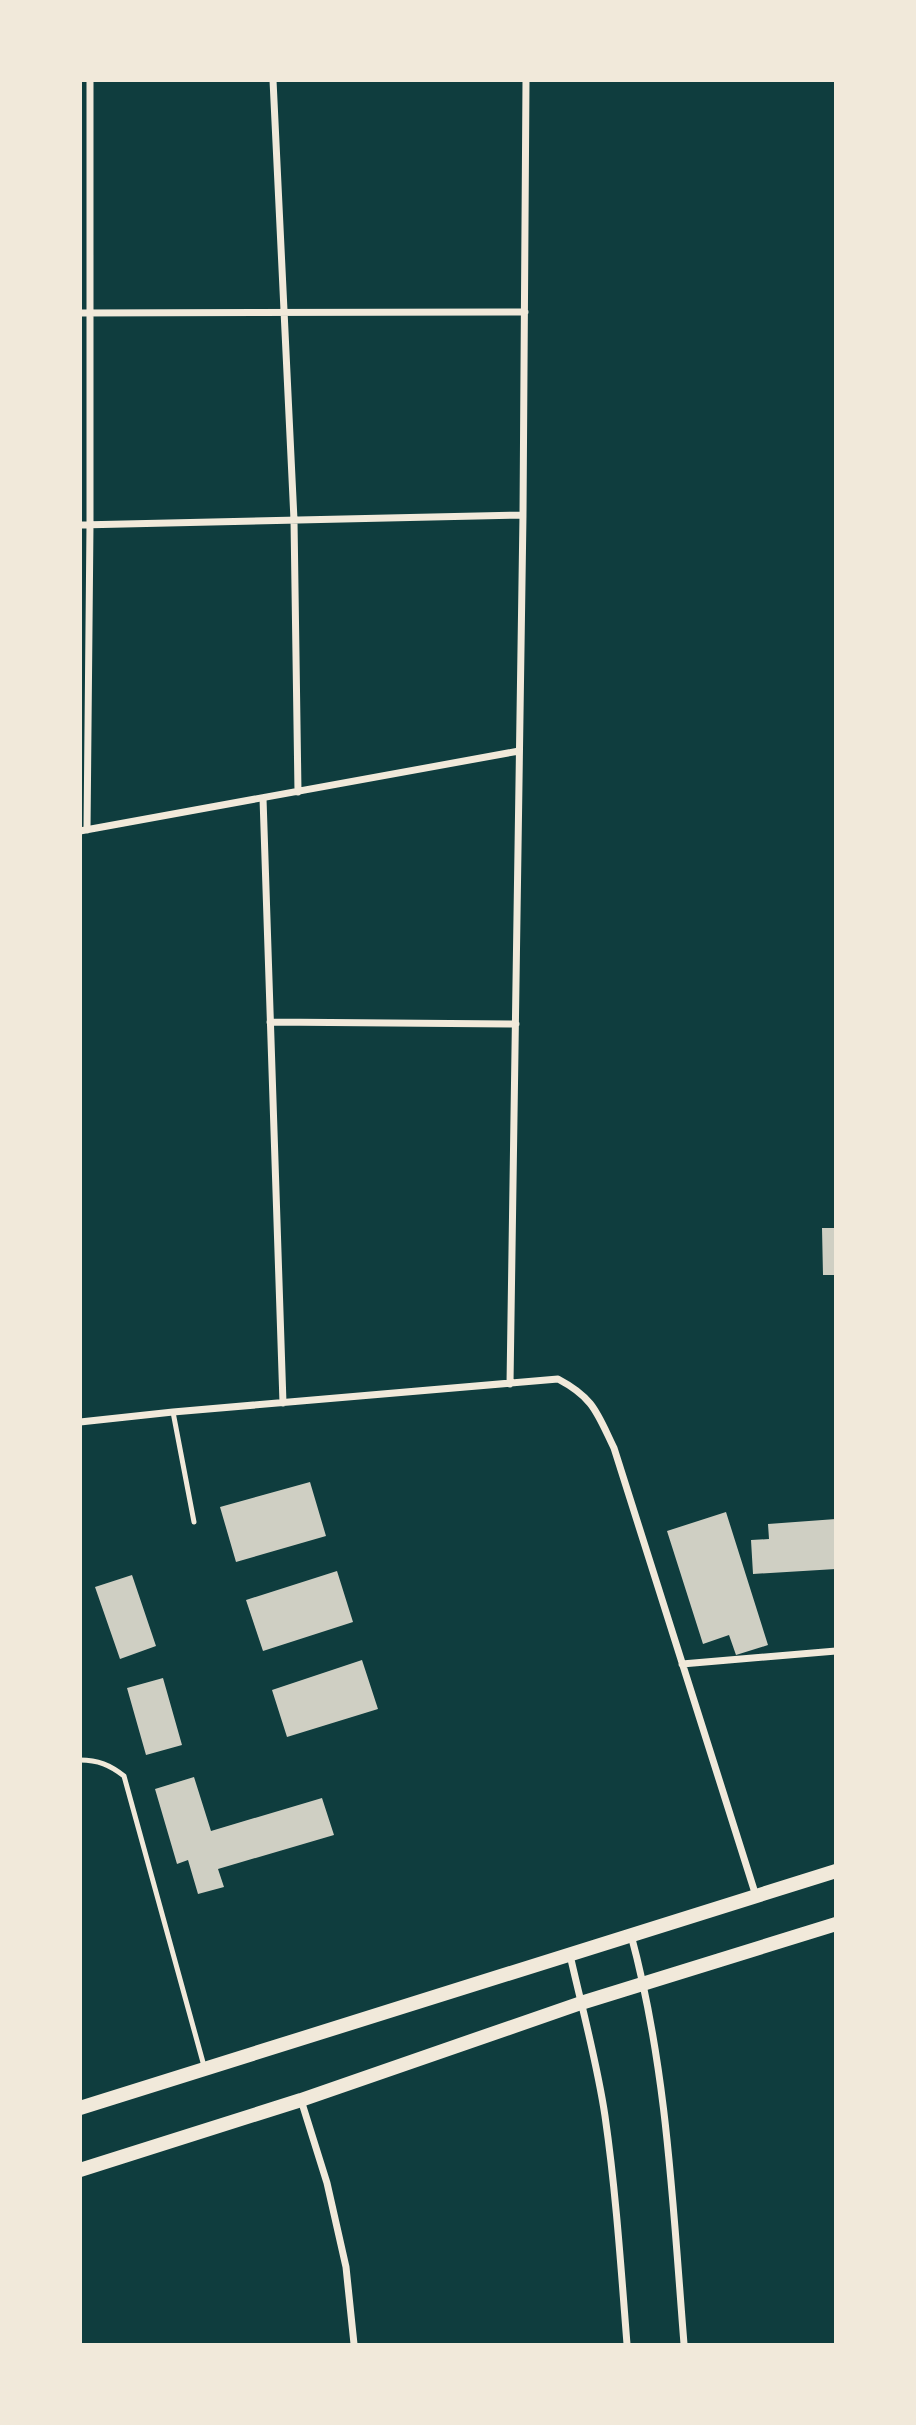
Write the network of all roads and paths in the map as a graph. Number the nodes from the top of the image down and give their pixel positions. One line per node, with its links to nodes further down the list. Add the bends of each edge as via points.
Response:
1 (90, 80): 6 (street)
2 (273, 80): 7 (street)
3 (526, 80): 4 (street)
4 (525, 312): 7 (street); 8 (street)
5 (80, 313): 6 (street)
6 (90, 313): 7 (street); 11 (street)
7 (284, 313): 9 (street)
8 (523, 515): 9 (street); 12 (street)
9 (293, 520): 11 (street); 13 (street)
10 (80, 525): 11 (street)
11 (90, 525): 15 (street)
12 (519, 751): 13 (street); 17 (street)
13 (298, 792): 14 (street)
14 (263, 798): 15 (street); 16 (street)
15 (84, 831)
16 (270, 1022): 17 (street); 19 (street)
17 (516, 1024): 18 (street)
18 (510, 1384): 19 (street); 24 (street, via 558,1380 580,1391 594,1408 614,1448)
19 (283, 1403): 20 (street)
20 (173, 1412): 21 (street); 22 (lane)
21 (80, 1422)
22 (194, 1522)
23 (835, 1651): 24 (street)
24 (682, 1664): 27 (street)
25 (80, 1760): 33 (lane, via 98,1761 124,1776)
26 (835, 1871): 27 (main road)
27 (756, 1896): 29 (main road)
28 (835, 1924): 31 (main road)
29 (631, 1935): 30 (main road); 31 (street)
30 (569, 1954): 32 (street); 33 (main road)
31 (644, 1983): 32 (main road); 39 (street, via 668,2145)
32 (581, 2003): 34 (main road); 38 (street, via 614,2180)
33 (205, 2069): 35 (main road)
34 (301, 2100): 36 (main road); 37 (street, via 327,2183 346,2267)
35 (80, 2108)
36 (80, 2170)
37 (354, 2344)
38 (627, 2344)
39 (684, 2344)

